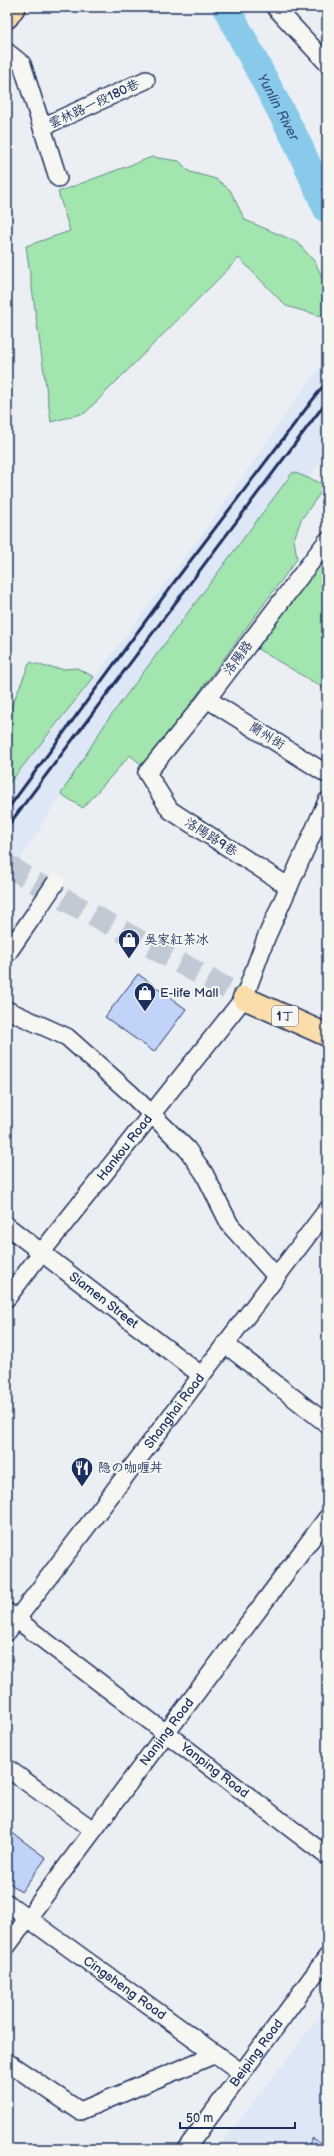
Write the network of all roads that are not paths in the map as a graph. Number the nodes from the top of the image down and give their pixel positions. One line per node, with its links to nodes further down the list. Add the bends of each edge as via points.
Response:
1 (14, 7): 3 (main road)
2 (275, 7): 5 (street)
3 (7, 17)
4 (7, 52): 7 (street, 雲林路一段180巷, via 22,64)
5 (327, 63)
6 (146, 80): 7 (street, 雲林路一段180巷)
7 (42, 128): 8 (street, 雲林路一段180巷)
8 (58, 178)
9 (327, 541): 10 (street, 洛陽路)
10 (208, 698): 11 (street, 洛陽路); 12 (street, 蘭州街)
11 (147, 774): 15 (street, 洛陽路9巷, via 170,810)
12 (327, 774)
13 (327, 801): 15 (street)
14 (56, 882): 16 (street, bridge)
15 (289, 887): 17 (street, via 266,938)
16 (7, 954)
17 (244, 998): 19 (main road, 1丁); 20 (street, Hankou Road)
18 (7, 1010): 20 (street, via 66,1037)
19 (327, 1034)
20 (151, 1115): 23 (street, Hankou Road); 24 (street, via 187,1149 204,1172 230,1225)
21 (327, 1210): 24 (street, Shanghai Road)
22 (7, 1226): 23 (street, Siamen Street)
23 (41, 1253): 25 (street, Hankou Road); 27 (street, Siamen Street)
24 (276, 1276): 26 (street, Shanghai Road)
25 (7, 1298)
26 (225, 1344): 27 (street, Shanghai Road); 28 (street)
27 (201, 1375): 30 (street, Shanghai Road)
28 (327, 1424)
29 (327, 1518): 31 (street, Nanjing Road)
30 (10, 1621): 31 (street, Yanping Road)
31 (168, 1733): 33 (street, Nanjing Road); 34 (street, Yanping Road)
32 (7, 1768): 33 (street)
33 (93, 1830): 36 (street, Nanjing Road)
34 (327, 1856)
35 (7, 1903): 36 (street, Cingsheng Road)
36 (28, 1918): 37 (street, Nanjing Road); 39 (street, Cingsheng Road)
37 (7, 1946)
38 (327, 1957): 41 (street, Beiping Road)
39 (216, 2054): 40 (street, via 80,2111); 41 (street, Cingsheng Road)
40 (7, 2062)
41 (242, 2073): 42 (street, Beiping Road)
42 (186, 2149)

